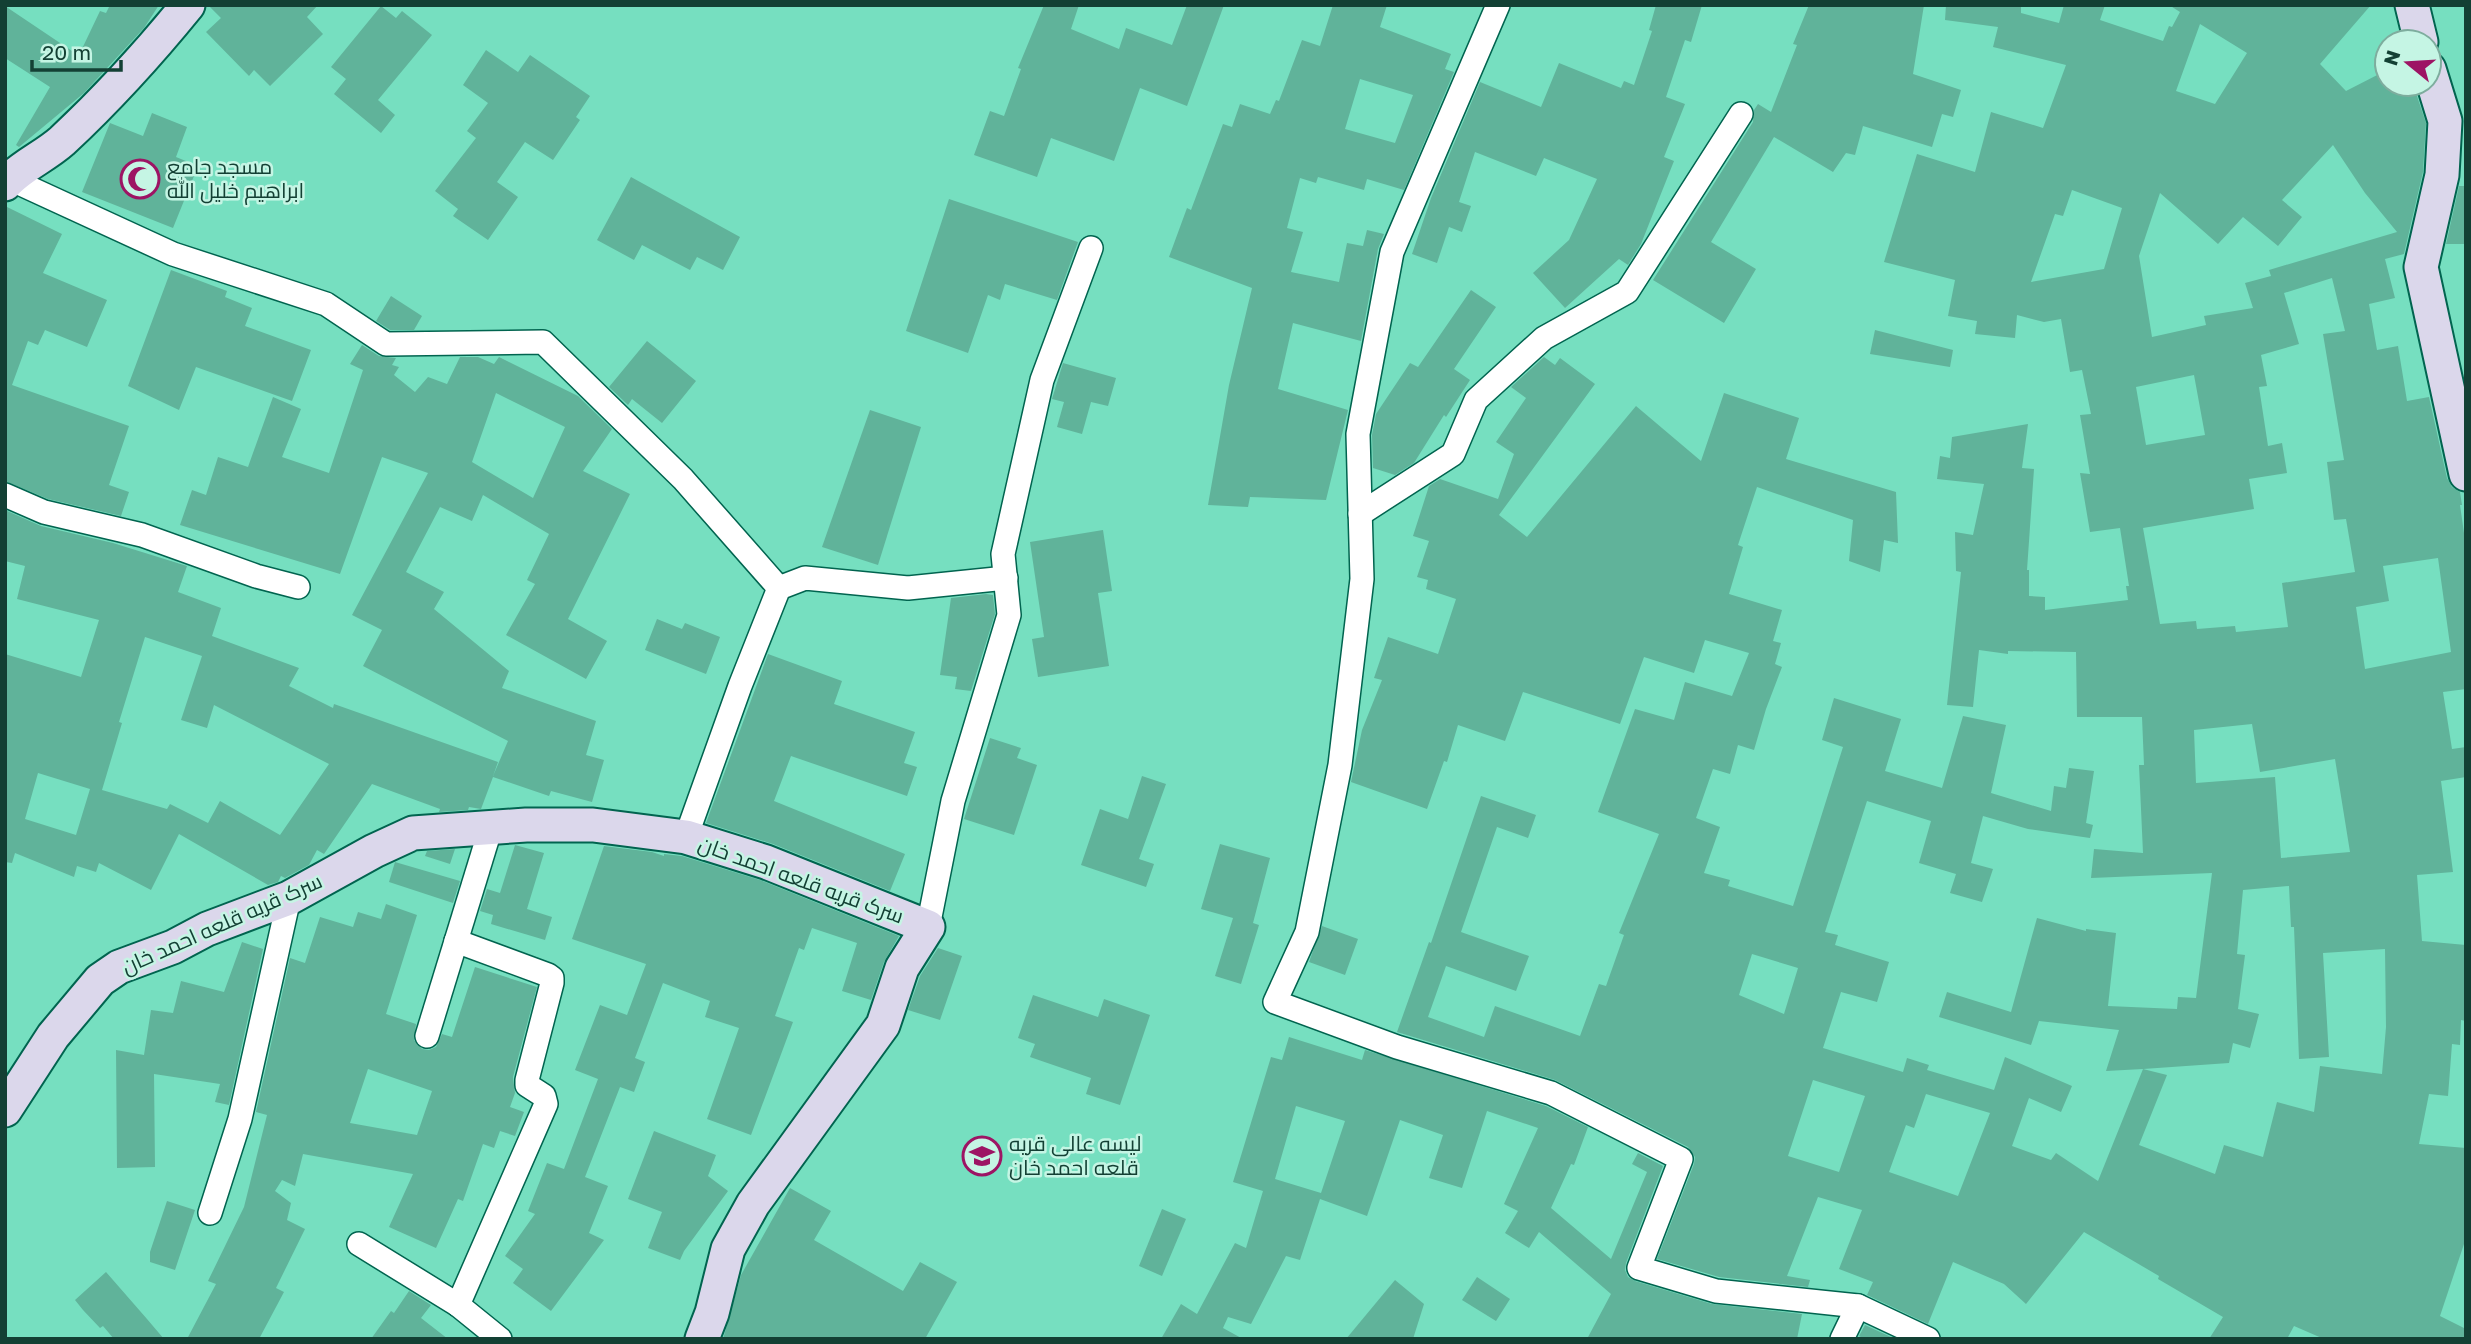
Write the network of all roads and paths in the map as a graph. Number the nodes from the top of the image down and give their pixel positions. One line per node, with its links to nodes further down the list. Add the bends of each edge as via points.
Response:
1 (188, 5): 7 (street, via 140,63 59,144)
2 (1498, 5): 11 (street, via 1392,252 1358,434)
3 (2412, 5): 4 (street)
4 (2418, 28)
5 (2438, 98): 9 (street, via 2445,121 2442,175 2421,267)
6 (1741, 114): 11 (street, via 1627,292 1544,338 1476,400 1453,454)
7 (8, 181): 14 (street, via 173,254 326,304 386,344 543,342 683,478)
8 (1091, 248): 12 (street, via 1042,380 1003,554)
9 (2466, 474)
10 (5, 495): 13 (street, via 44,512 142,535)
11 (1360, 514): 25 (street, via 1362,579 1340,765 1307,932 1275,1002 1397,1047 1551,1093 1681,1159 1639,1268 1716,1291)
12 (1006, 578): 14 (street, via 908,588 805,578); 18 (street, via 1009,615 953,801)
13 (298, 587)
14 (779, 588): 16 (street)
15 (491, 827): 16 (street, سرک قریه قلعه احمد خان, via 593,825); 17 (street, سرک قریه قلعه احمد خان, via 413,833); 19 (street)
16 (685, 837): 18 (street, سرک قریه قلعه احمد خان, via 766,862)
17 (289, 898): 21 (street, سرک قریه قلعه احمد خان, via 206,929 100,980 53,1036); 22 (street, via 240,1119)
18 (928, 928): 27 (street, سرک قریه قلعه احمد خان, via 902,968 883,1025 753,1204 728,1249)
19 (456, 941): 20 (street); 24 (street, via 552,978 527,1080 547,1104)
20 (427, 1037)
21 (5, 1110)
22 (210, 1213)
23 (359, 1244): 24 (street)
24 (458, 1305): 26 (street)
25 (1858, 1306): 28 (street); 29 (street)
26 (500, 1339)
27 (702, 1339)
28 (1842, 1339)
29 (1928, 1339)

